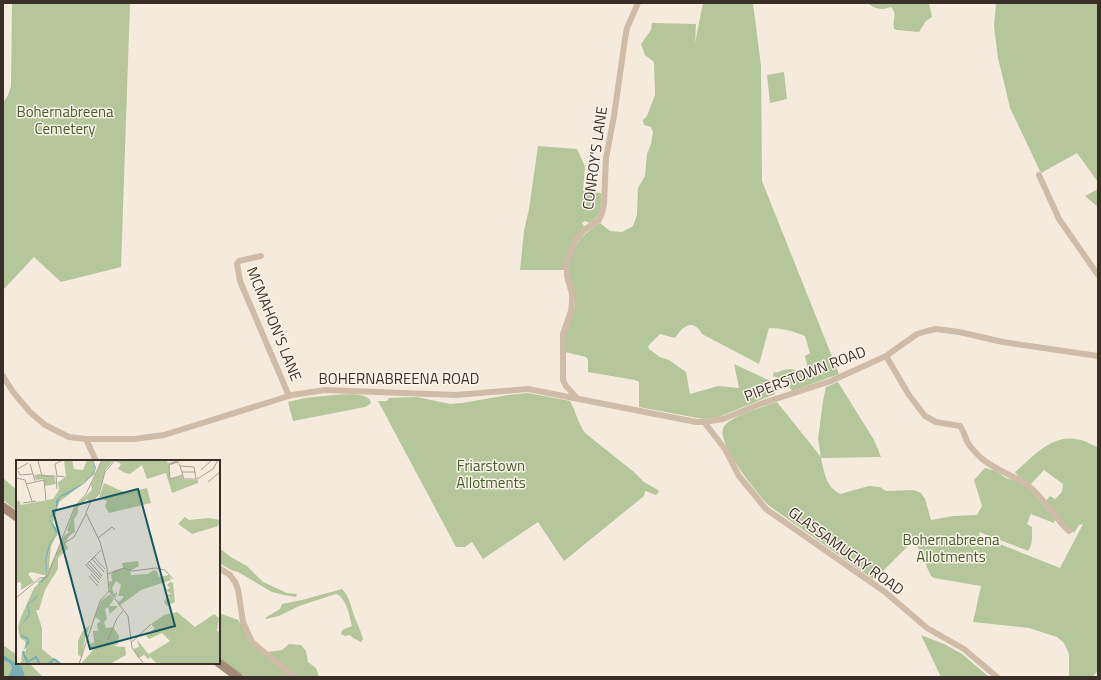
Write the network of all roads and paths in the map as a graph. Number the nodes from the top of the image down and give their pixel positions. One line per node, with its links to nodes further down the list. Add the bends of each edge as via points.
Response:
1 (638, 3): 9 (street, CONROY'S LANE, via 625,39 606,158 602,213 599,220 584,230 575,241 567,262 572,302 563,334 564,380)
2 (1039, 175): 4 (street, via 1059,219)
3 (261, 256): 8 (street, MCMAHON'S LANE, via 239,261 236,264 237,270)
4 (1098, 275)
5 (886, 356): 6 (street, PIPERSTOWN ROAD, via 917,334 936,329); 10 (street, PIPERSTOWN ROAD, via 831,381 723,419); 15 (street, via 925,416 936,422 960,426 967,442 981,458 1031,487)
6 (1098, 356)
7 (3, 376): 11 (street, BOHERNABREENA ROAD, via 30,412 45,425 69,437)
8 (288, 396): 9 (street, BOHERNABREENA ROAD, via 325,390 456,395 528,389); 11 (street, BOHERNABREENA ROAD, via 164,435 134,439)
9 (576, 398): 10 (street, BOHERNABREENA ROAD)
10 (704, 422): 20 (street, GLASSAMUCKY ROAD, via 725,449 740,476 766,509 885,592 927,628 964,649)
11 (86, 439): 12 (street)
12 (96, 460)
13 (3, 507): 14 (main road)
14 (16, 515)
15 (1069, 531)
16 (220, 569): 19 (street, via 235,582 243,622 252,642)
17 (220, 664): 18 (main road)
18 (238, 677)
19 (294, 677)
20 (997, 677)

